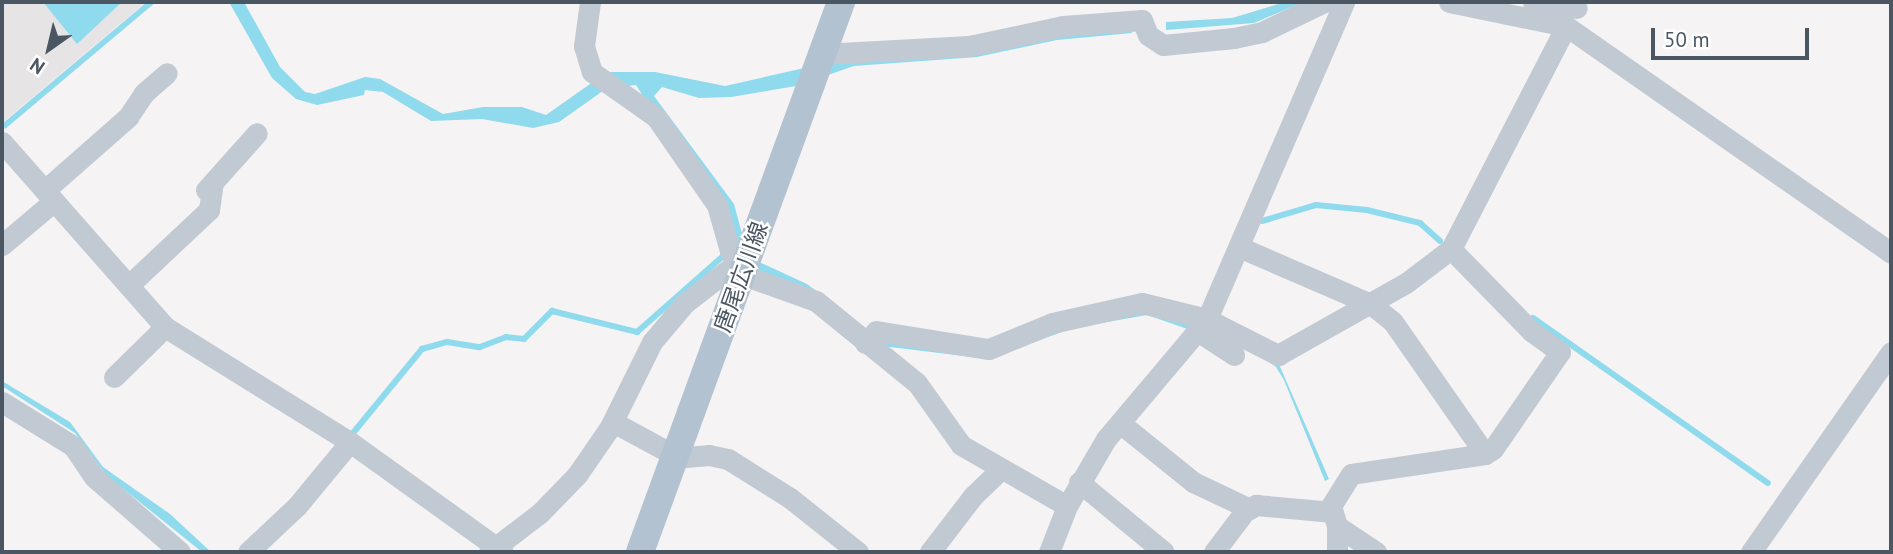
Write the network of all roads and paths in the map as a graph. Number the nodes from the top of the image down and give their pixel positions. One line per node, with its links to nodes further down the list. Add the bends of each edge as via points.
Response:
1 (590, 2): 17 (street, via 584,46 596,75 656,117 717,205)
2 (841, 2): 8 (main road, 唐尾広川線)
3 (1324, 2): 8 (street, via 1262,32 1234,38 1163,46 1148,35 1142,20 1063,26 970,46)
4 (1345, 2): 14 (street)
5 (1449, 2): 7 (street)
6 (1533, 2): 7 (street)
7 (1574, 16): 15 (street); 16 (street)
8 (818, 66): 17 (main road, 唐尾広川線)
9 (167, 73): 12 (street)
10 (257, 133): 18 (street, via 210,186 209,210)
11 (2, 142): 12 (street)
12 (49, 196): 13 (street); 18 (street)
13 (2, 245)
14 (1239, 247): 19 (street); 20 (street)
15 (1451, 249): 19 (street); 30 (street, via 1532,332 1560,352)
16 (1891, 253)
17 (744, 264): 22 (street, via 816,301); 27 (street, via 685,303 652,342); 31 (main road, 唐尾広川線)
18 (129, 285): 21 (street)
19 (1371, 304): 20 (street, via 1278,355); 30 (street, via 1393,321 1419,354)
20 (1203, 326): 22 (street, via 1142,303 1052,323 989,349 876,331); 24 (street); 28 (street)
21 (165, 327): 25 (street); 29 (street)
22 (865, 343): 32 (street, via 917,383 961,445)
23 (1891, 352): 48 (street)
24 (1234, 355)
25 (114, 377)
26 (2, 402): 38 (street, via 73,446 94,477)
27 (613, 422): 31 (street); 37 (street, via 568,485 540,513)
28 (1120, 423): 33 (street); 35 (street, via 1193,482)
29 (350, 442): 37 (street, via 440,504); 39 (street, via 297,506)
30 (1485, 454): 36 (street, via 1352,474 1339,488)
31 (675, 457): 40 (main road, 唐尾広川線); 41 (street, via 728,459 790,498)
32 (1000, 469): 34 (street); 42 (street)
33 (1080, 482): 34 (street); 44 (street)
34 (1067, 506): 43 (street)
35 (1250, 509): 36 (street, via 1268,504); 45 (street)
36 (1335, 519): 46 (street); 47 (street)
37 (487, 547)
38 (180, 552)
39 (248, 552)
40 (640, 552)
41 (858, 552)
42 (930, 552)
43 (1049, 552)
44 (1164, 552)
45 (1214, 552)
46 (1337, 552)
47 (1376, 552)
48 (1751, 552)

